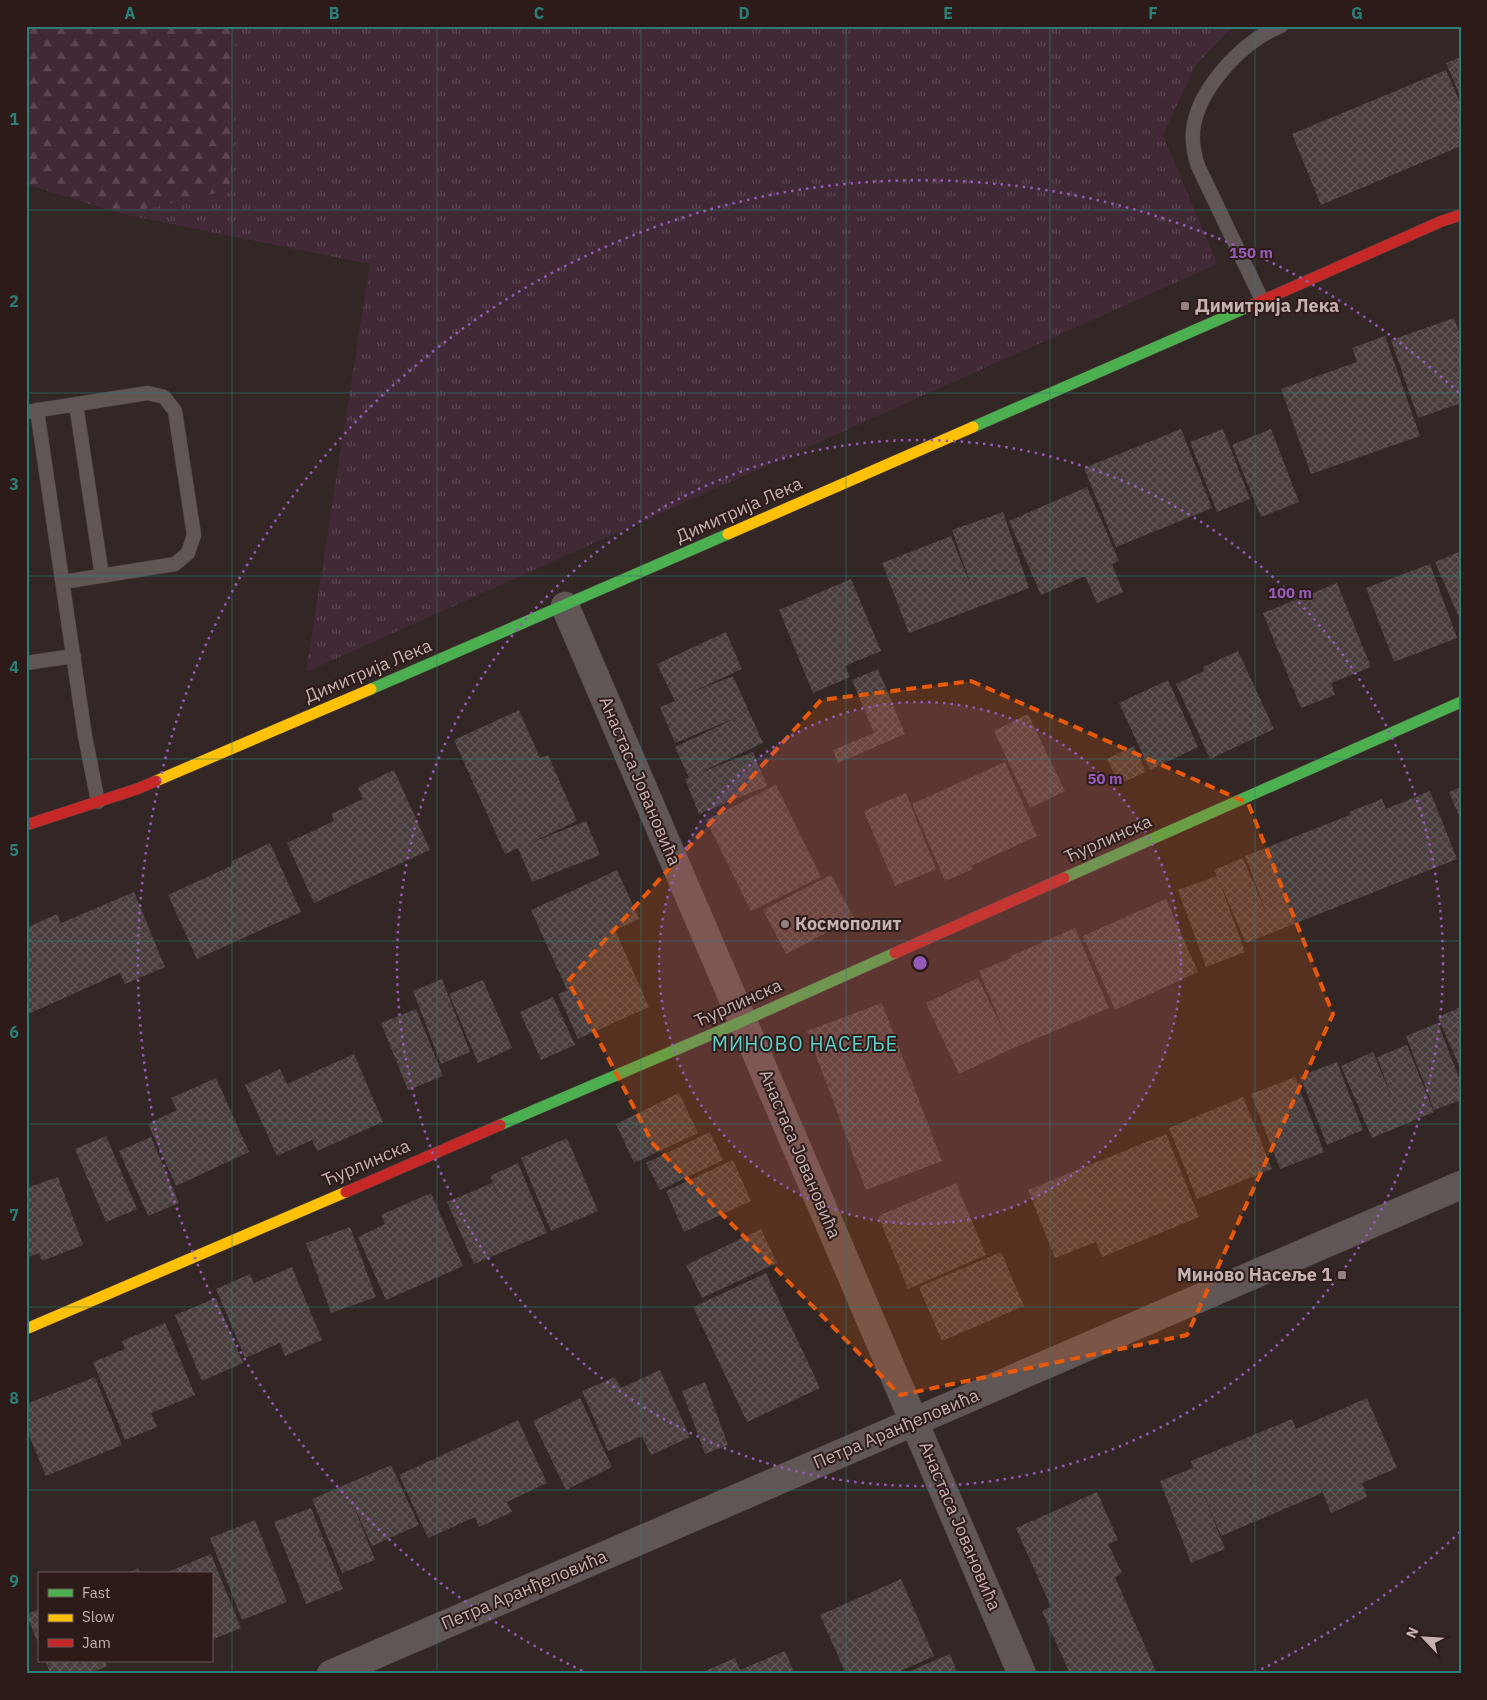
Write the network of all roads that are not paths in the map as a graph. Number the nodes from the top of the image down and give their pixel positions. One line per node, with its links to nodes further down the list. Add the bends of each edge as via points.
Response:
1 (1281, 26): 3 (lane, via 1256,39 1225,67 1200,108 1193,132 1198,166)
2 (1461, 215): 3 (street, Димитрија Лека)
3 (1262, 300): 8 (street, Димитрија Лека)
4 (76, 404): 5 (lane); 6 (lane); 6 (lane, via 148,393 164,397 175,410 194,535 188,553 175,564)
5 (32, 411): 7 (lane)
6 (102, 576): 7 (lane)
7 (63, 582): 9 (lane)
8 (565, 606): 12 (street, Димитрија Лека, via 137,790); 14 (street, Анастаса Јовановића)
9 (74, 656): 10 (lane); 12 (lane)
10 (26, 663)
11 (1461, 702): 14 (street, Ћурлинска)
12 (98, 802): 13 (street, Димитрија Лека)
13 (26, 825)
14 (743, 1020): 16 (street, Ћурлинска); 17 (street, Анастаса Јовановића)
15 (1461, 1185): 17 (street, Петра Аранђеловића)
16 (26, 1329)
17 (915, 1420): 18 (street, Петра Аранђеловића); 19 (street, Анастаса Јовановића)
18 (331, 1674)
19 (1022, 1674)

